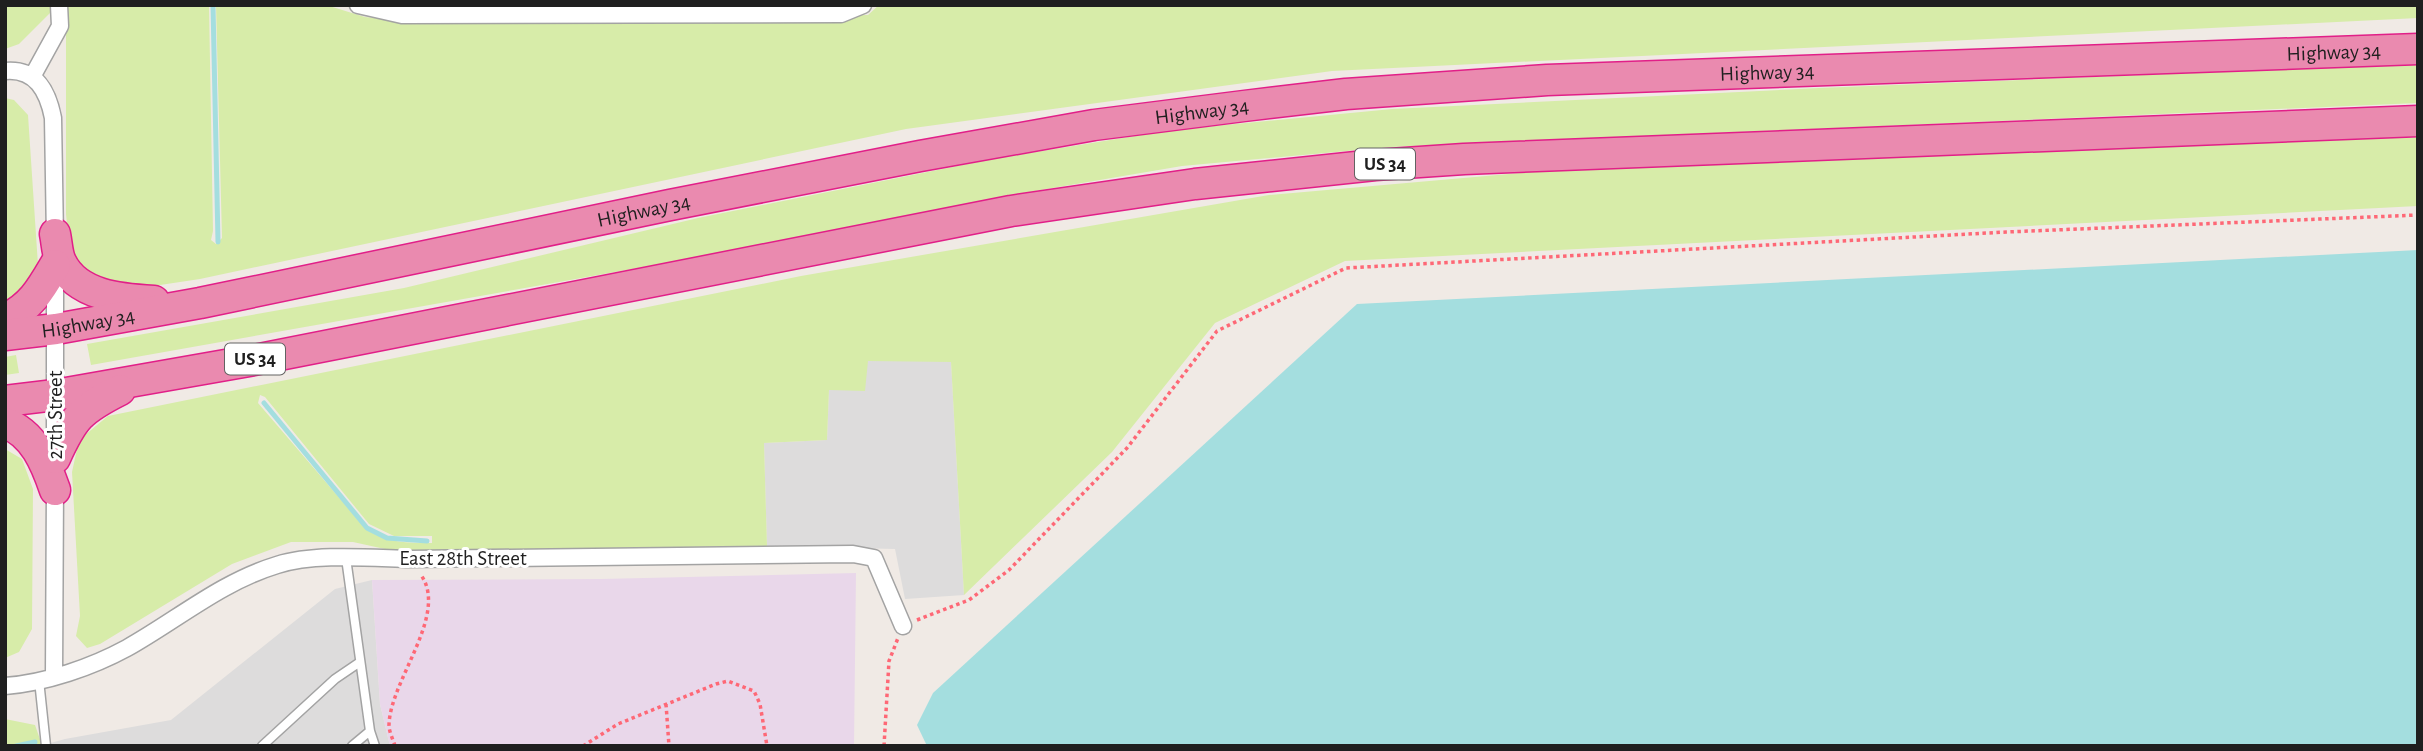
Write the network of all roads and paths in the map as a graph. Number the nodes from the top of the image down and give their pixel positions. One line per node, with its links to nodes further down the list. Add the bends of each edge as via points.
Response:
1 (59, 5): 6 (street, via 60,26)
2 (358, 5): 3 (street, via 402,15 526,16 841,14)
3 (863, 5)
4 (2418, 49): 11 (highway, Highway 34, via 1547,80 1346,94 1094,125 920,156)
5 (5, 72): 6 (street, via 15,70)
6 (32, 77): 9 (street, 27th Street, via 45,90 53,118)
7 (2418, 121): 15 (highway, US 34, via 1464,159 1209,183 1011,211)
8 (2418, 215): 23 (path, via 1346,268 1217,331 1127,448 1009,569 969,600)
9 (54, 234): 10 (street, 27th Street); 11 (highway, via 61,262 87,288 125,300)
10 (55, 265): 12 (highway, via 38,295); 13 (street, 27th Street)
11 (200, 303): 13 (highway, Highway 34)
12 (5, 319)
13 (56, 329): 14 (highway, Highway 34); 16 (street, 27th Street)
14 (5, 335)
15 (143, 379): 16 (highway, US 34); 19 (highway, via 90,406 70,425)
16 (55, 395): 17 (highway, US 34); 19 (street, 27th Street)
17 (5, 401)
18 (5, 423): 20 (highway, via 28,438 44,458)
19 (55, 458): 20 (street, 27th Street)
20 (55, 490): 25 (street, 27th Street)
21 (346, 558): 22 (street, East 28th Street); 24 (lane); 25 (street, East 28th Street, via 278,564 236,580 127,648)
22 (410, 559): 23 (street, East 28th Street, via 853,554 874,558); 33 (path, via 428,585 427,620 394,696 389,727)
23 (903, 626): 37 (path, via 888,661)
24 (360, 662): 28 (lane); 30 (lane)
25 (47, 678): 26 (street, East 28th Street); 29 (lane)
26 (5, 687)
27 (666, 704): 34 (path, via 618,724); 35 (path); 36 (path, via 728,681 754,691)
28 (370, 731): 31 (lane); 32 (lane)
29 (46, 746)
30 (262, 746)
31 (352, 746)
32 (375, 746)
33 (395, 746)
34 (583, 746)
35 (668, 746)
36 (767, 746)
37 (884, 746)

